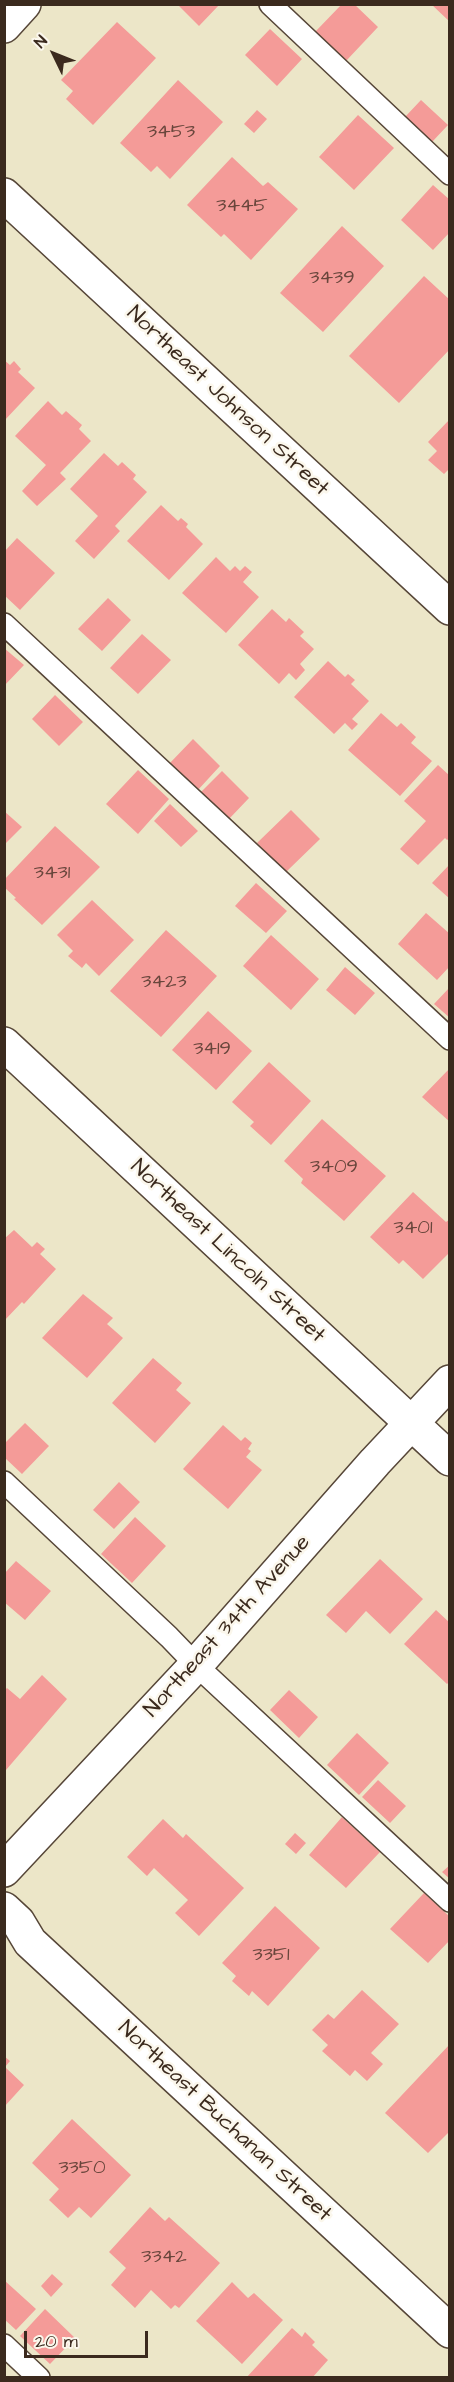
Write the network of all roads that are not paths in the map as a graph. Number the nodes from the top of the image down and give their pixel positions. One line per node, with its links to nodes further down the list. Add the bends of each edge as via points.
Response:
1 (24, 4): 3 (street)
2 (270, 4): 4 (lane)
3 (4, 26)
4 (450, 174)
5 (4, 195): 6 (street, Northeast Johnson Street)
6 (450, 608)
7 (4, 624): 8 (lane)
8 (450, 1039)
9 (4, 1044): 11 (street, Northeast Lincoln Street)
10 (450, 1382): 11 (street, Northeast 34th Avenue)
11 (412, 1424): 12 (street, Northeast Lincoln Street); 14 (street, Northeast 34th Avenue)
12 (450, 1459)
13 (4, 1482): 14 (lane)
14 (196, 1665): 15 (street, Northeast 34th Avenue); 16 (lane)
15 (4, 1870)
16 (450, 1901)
17 (4, 1909): 18 (street, Northeast Buchanan Street, via 30,1942)
18 (450, 2331)
19 (4, 2345): 20 (lane)
20 (39, 2378)

